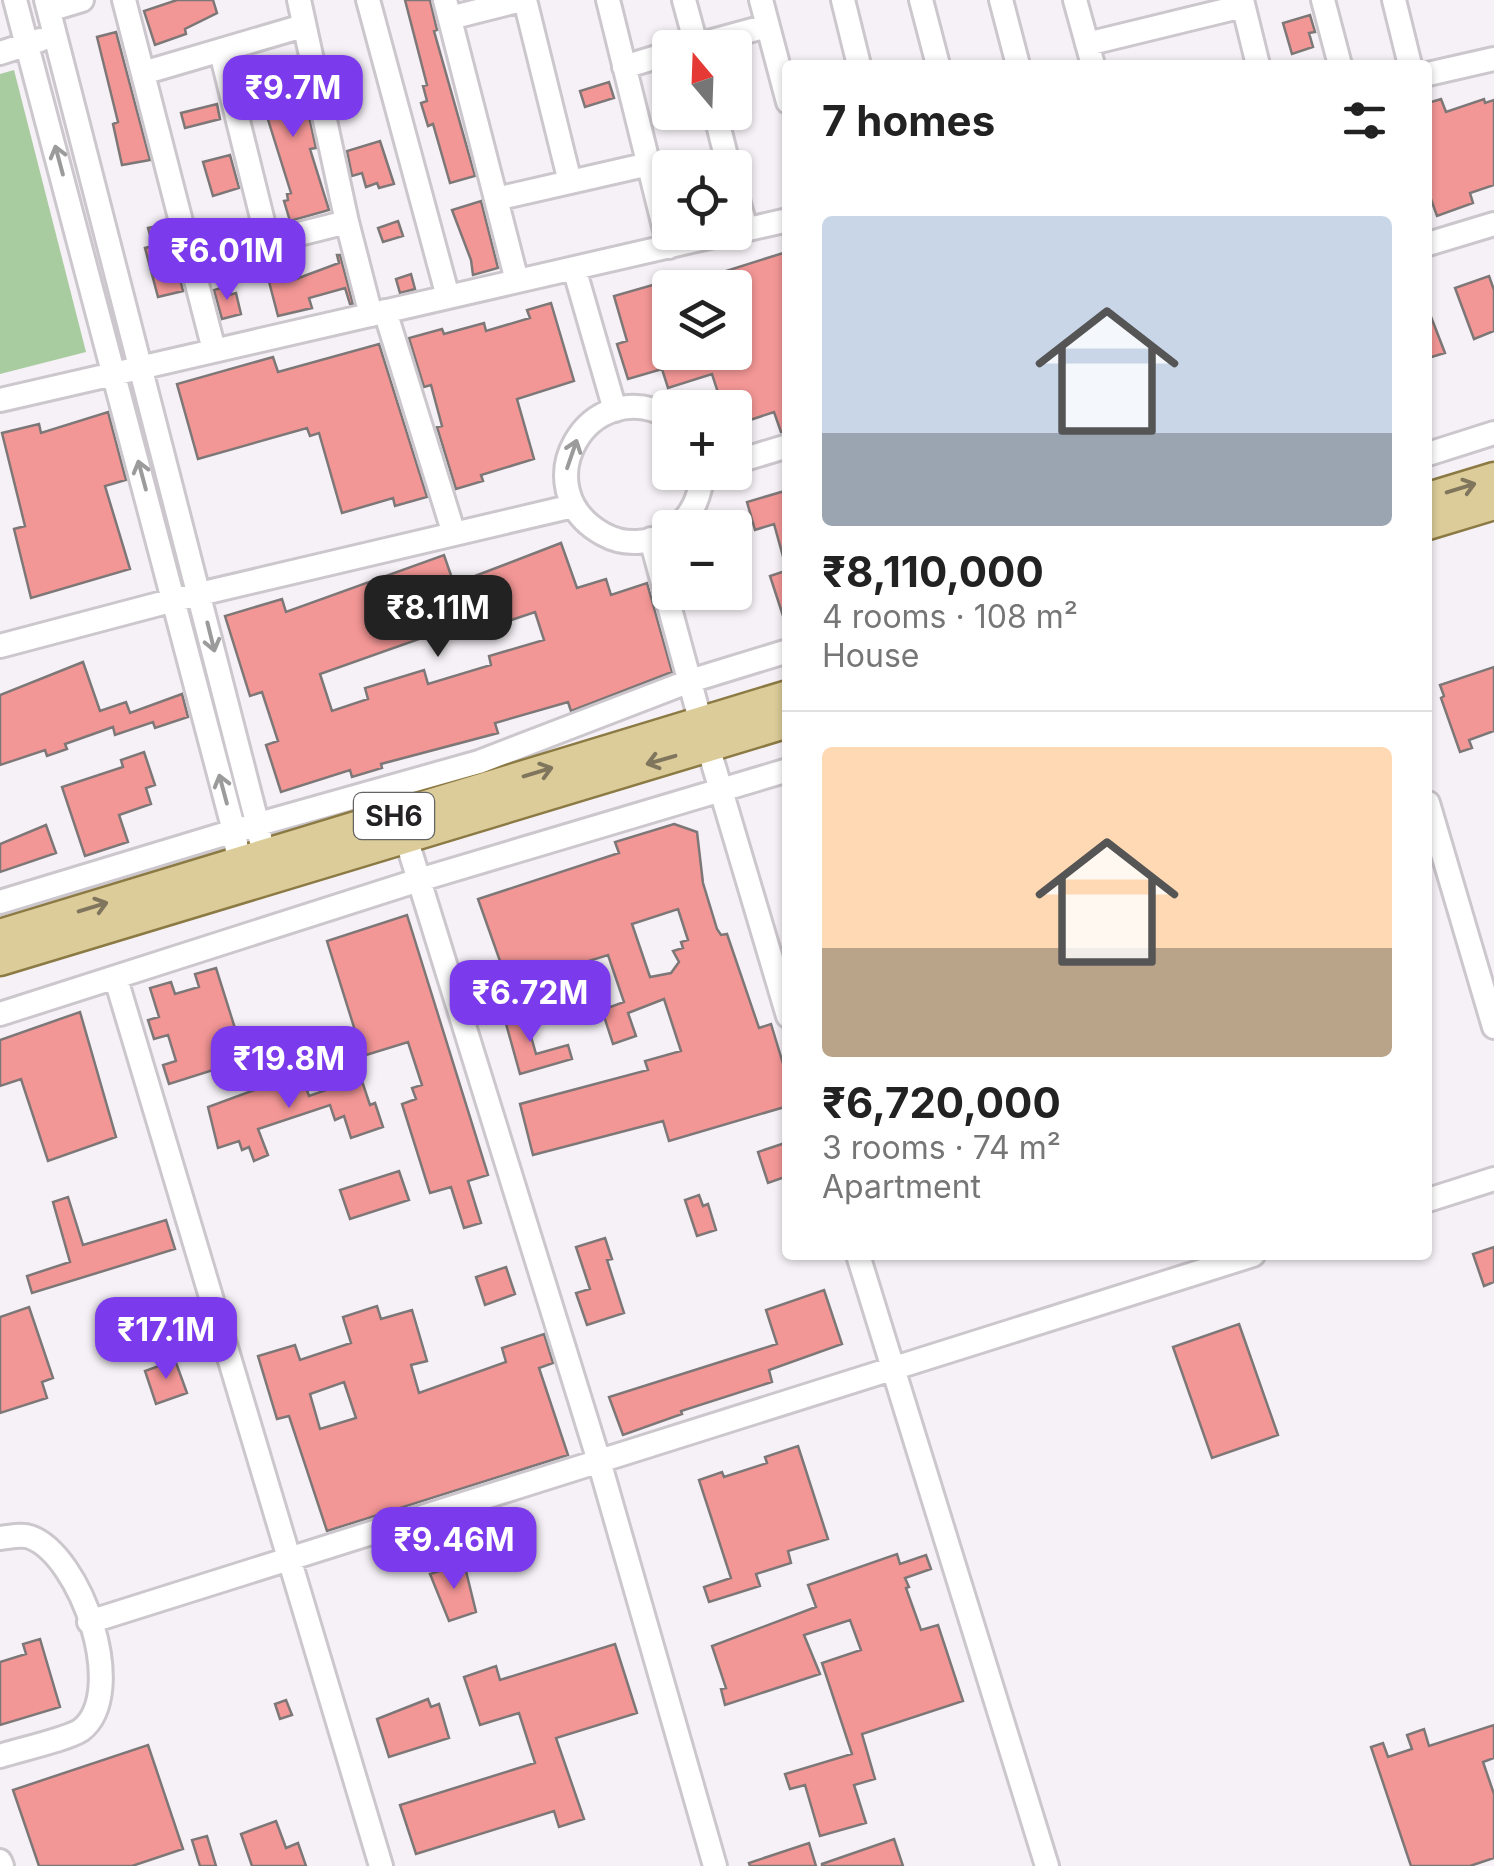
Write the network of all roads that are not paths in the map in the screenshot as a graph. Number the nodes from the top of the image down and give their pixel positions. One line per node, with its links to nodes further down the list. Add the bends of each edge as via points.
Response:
1 (16, 0): 26 (street)
2 (82, 0): 18 (street)
3 (124, 0): 39 (street)
4 (299, 0): 21 (street)
5 (368, 0): 56 (street)
6 (523, 0): 19 (street); 44 (street)
7 (608, 0): 38 (street)
8 (684, 0): 23 (street)
9 (761, 0): 22 (street)
10 (843, 0): 32 (street)
11 (921, 0): 33 (street)
12 (1001, 0): 34 (street)
13 (1075, 0): 29 (street)
14 (1163, 0): 20 (street)
15 (1323, 0): 36 (street)
16 (1394, 0): 37 (street)
17 (1242, 3): 20 (street); 35 (street)
18 (48, 5): 25 (street)
19 (448, 9): 45 (street)
20 (1169, 24): 29 (street)
21 (303, 26): 27 (street); 47 (street)
22 (768, 26): 24 (street); 41 (street)
23 (690, 30)
24 (752, 30)
25 (56, 36): 26 (street); 59 (street)
26 (28, 44): 28 (street); 60 (street, one-way to 26)
27 (221, 52): 39 (street); 50 (street)
28 (0, 53)
29 (1090, 54)
30 (652, 58): 38 (street)
31 (1494, 59): 40 (street)
32 (859, 60)
33 (937, 60)
34 (1017, 60)
35 (1257, 60)
36 (1339, 60)
37 (1409, 60)
38 (624, 67): 42 (street)
39 (142, 73): 53 (street)
40 (1432, 73)
41 (782, 79)
42 (649, 164): 43 (street); 44 (street)
43 (652, 176)
44 (570, 182): 45 (street)
45 (496, 199): 55 (street)
46 (782, 221): 49 (street)
47 (346, 222): 50 (street); 57 (street)
48 (1494, 224): 51 (street)
49 (752, 228)
50 (268, 242): 53 (street)
51 (1432, 243)
52 (656, 250): 54 (street)
53 (191, 262): 58 (street)
54 (574, 268): 55 (street); 63 (street)
55 (517, 281): 56 (street)
56 (448, 297): 57 (street)
57 (378, 313): 58 (street); 73 (street)
58 (214, 350): 59 (street)
59 (142, 366): 60 (street); 75 (street)
60 (115, 373): 61 (street); 76 (street, one-way to 60)
61 (0, 400)
62 (652, 409): 63 (street)
63 (616, 410): 71 (street, one-way to 63, via 569,454 582,431)
64 (1494, 433): 66 (street)
65 (782, 448): 67 (street)
66 (1432, 453)
67 (752, 457)
68 (1494, 478): 69 (main road, one-way to 68)
69 (1432, 497)
70 (1494, 504): 72 (main road)
71 (573, 506): 73 (street); 74 (street, via 613,540)
72 (1432, 523)
73 (454, 534): 75 (street)
74 (652, 537)
75 (200, 594): 76 (street); 89 (street, one-way to 89)
76 (174, 600): 78 (street); 88 (street, one-way to 76)
77 (678, 610): 80 (street)
78 (0, 646)
79 (782, 652): 80 (street)
80 (690, 681): 83 (street); 89 (street, via 479,762)
81 (782, 699): 83 (main road, SH6)
82 (782, 723): 83 (main road, SH6)
83 (704, 734): 85 (street); 87 (main road, SH6)
84 (782, 772): 85 (street)
85 (721, 790): 90 (street); 95 (street)
86 (1432, 816): 97 (street)
87 (402, 824): 89 (main road, SH6); 90 (street)
88 (234, 831): 89 (street); 89 (street); 91 (street)
89 (254, 861): 92 (main road, SH6, one-way to 89); 93 (main road, SH6)
90 (419, 880): 94 (street); 103 (street)
91 (0, 902)
92 (0, 935)
93 (0, 960)
94 (116, 979): 96 (street); 105 (street)
95 (782, 996)
96 (0, 1014)
97 (1494, 1027)
98 (1494, 1179): 99 (street)
99 (1432, 1199)
100 (859, 1260): 102 (street)
101 (1237, 1260): 102 (street)
102 (892, 1369): 103 (street); 110 (street)
103 (599, 1461): 105 (street); 109 (street)
104 (0, 1538): 106 (street, via 28,1536 52,1549 74,1578)
105 (288, 1559): 106 (street); 108 (street)
106 (89, 1622): 107 (street, via 104,1670 99,1707 80,1730)
107 (0, 1756)
108 (381, 1866)
109 (714, 1866)
110 (1047, 1866)

